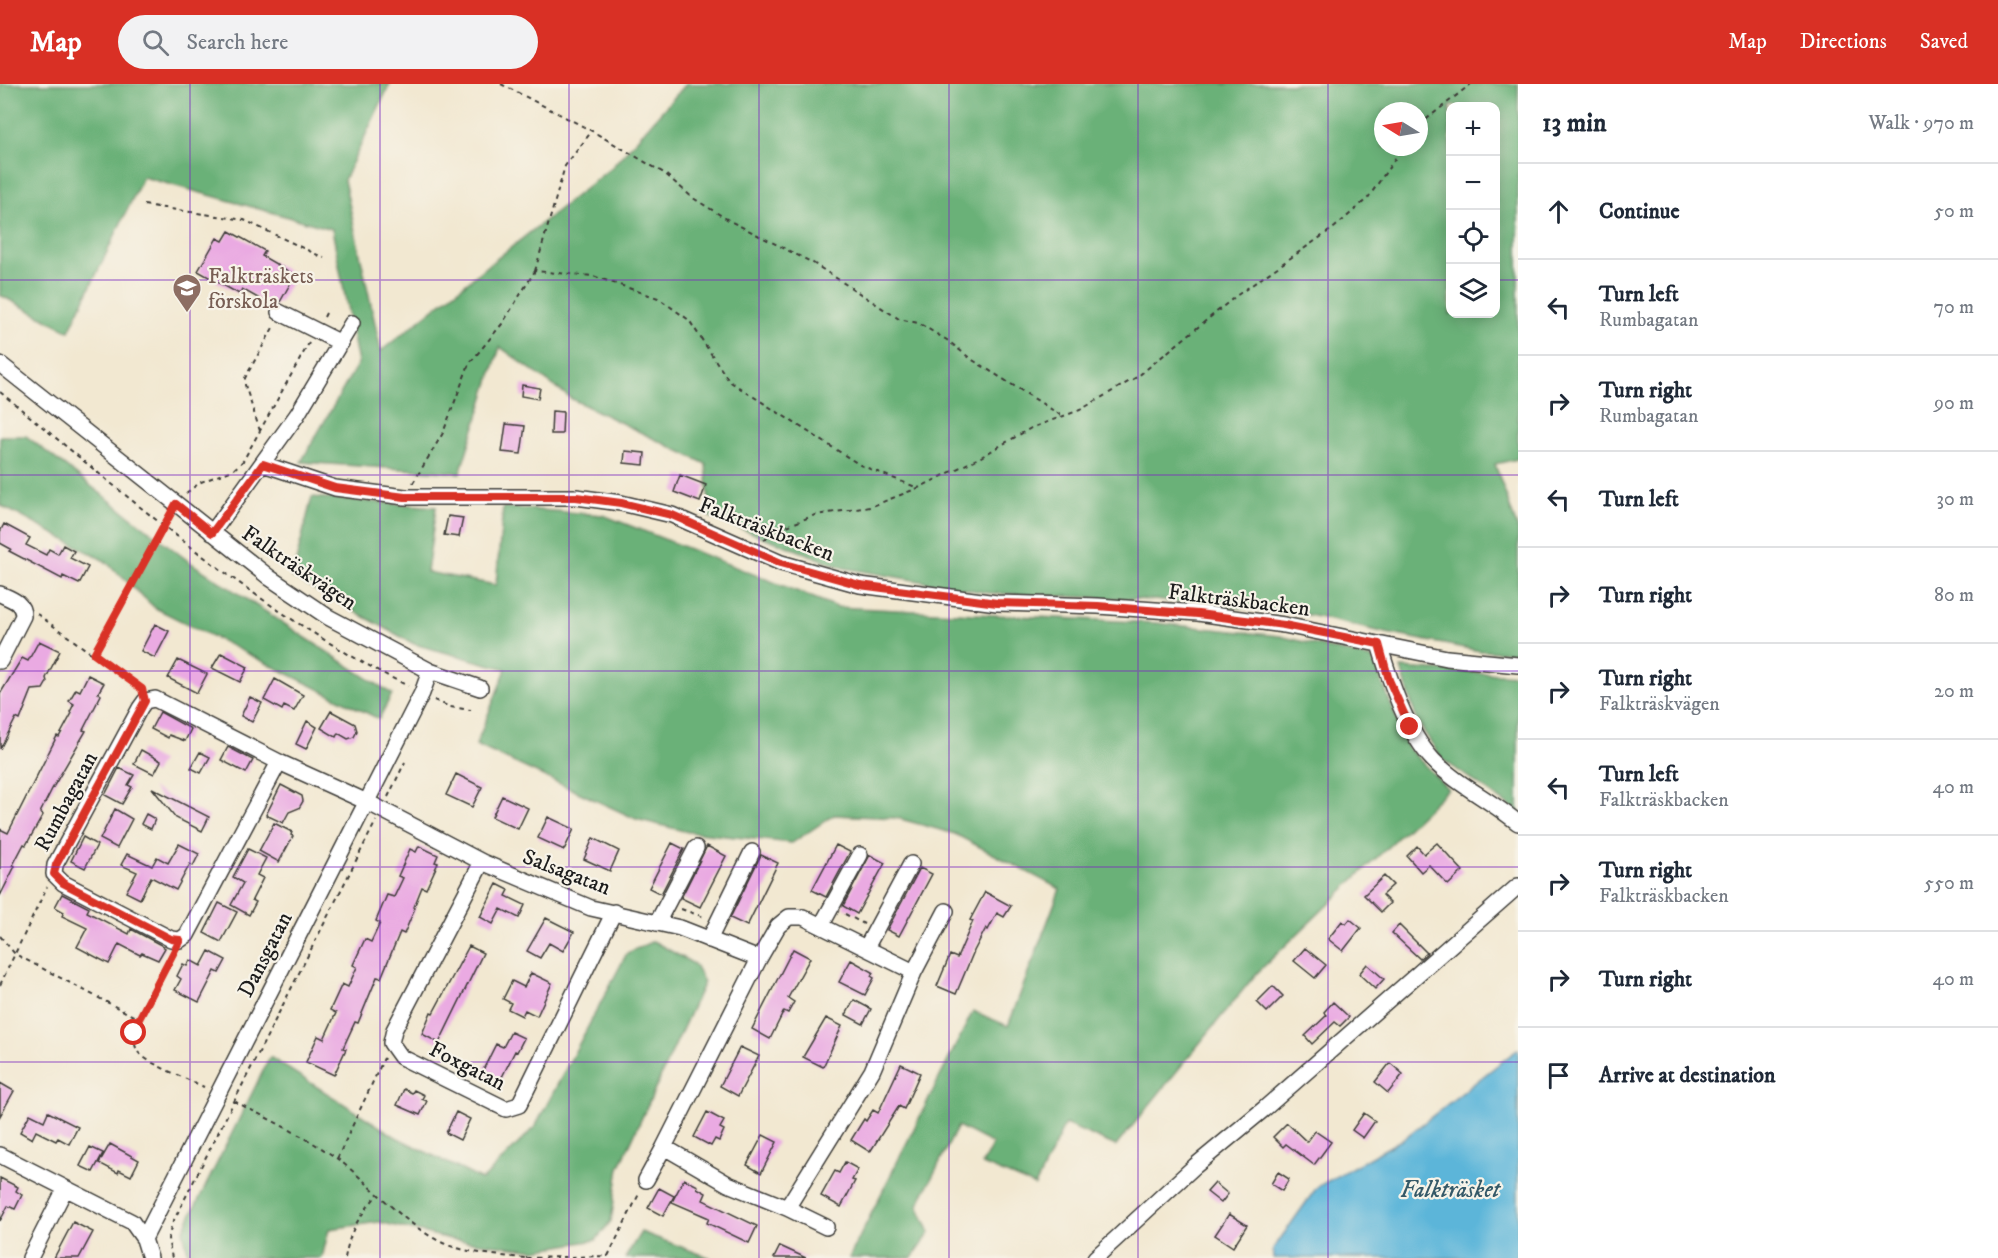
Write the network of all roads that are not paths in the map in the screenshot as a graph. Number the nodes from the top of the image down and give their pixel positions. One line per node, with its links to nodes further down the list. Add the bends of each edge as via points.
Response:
1 (280, 313): 3 (street)
2 (352, 323): 3 (street)
3 (340, 343): 5 (street)
4 (0, 364): 6 (street, Falkträskvägen)
5 (263, 464): 6 (street); 8 (street, Falkträskbacken, via 335,488 405,497 576,497 621,503 672,515 781,563 902,592 997,603 1198,614 1284,625)
6 (212, 533): 11 (street, Falkträskvägen, via 328,617)
7 (0, 594): 9 (street, via 22,606 23,616)
8 (1379, 644): 10 (street, Falkträskbacken, via 1447,658); 15 (street, via 1389,680 1410,727 1433,760)
9 (0, 661)
10 (1518, 665)
11 (430, 670): 12 (street, Falkträskvägen); 14 (street, Dansgatan)
12 (480, 688)
13 (279, 762): 13 (street, Rumbagatan, via 187,935 180,940 171,939 63,883 54,874 145,701 155,699); 14 (street)
14 (367, 802): 19 (street, Salsagatan); 36 (street, Dansgatan)
15 (1518, 823)
16 (696, 848): 24 (street)
17 (752, 852): 26 (street)
18 (860, 855): 25 (street)
19 (482, 862): 23 (street, Salsagatan, via 591,908); 23 (street, Foxgatan, via 394,1030 392,1042 401,1057 506,1109 519,1105)
20 (911, 864): 27 (street)
21 (1518, 886): 39 (street, via 1195,1166)
22 (946, 911): 29 (street)
23 (614, 912): 24 (street, Salsagatan)
24 (657, 923): 26 (street, Salsagatan)
25 (821, 926): 27 (street); 28 (street, via 803,917 789,917 778,926)
26 (709, 940): 28 (street, Salsagatan)
27 (866, 948): 29 (street)
28 (759, 959): 30 (street)
29 (914, 972): 34 (street, via 872,1071)
30 (664, 1147): 32 (street); 34 (street, via 728,1184)
31 (0, 1155): 33 (street)
32 (646, 1180)
33 (65, 1189): 36 (street, via 132,1222); 37 (street)
34 (787, 1208): 35 (street)
35 (826, 1227)
36 (144, 1239): 38 (street)
37 (30, 1258)
38 (150, 1258)
39 (1095, 1258)

